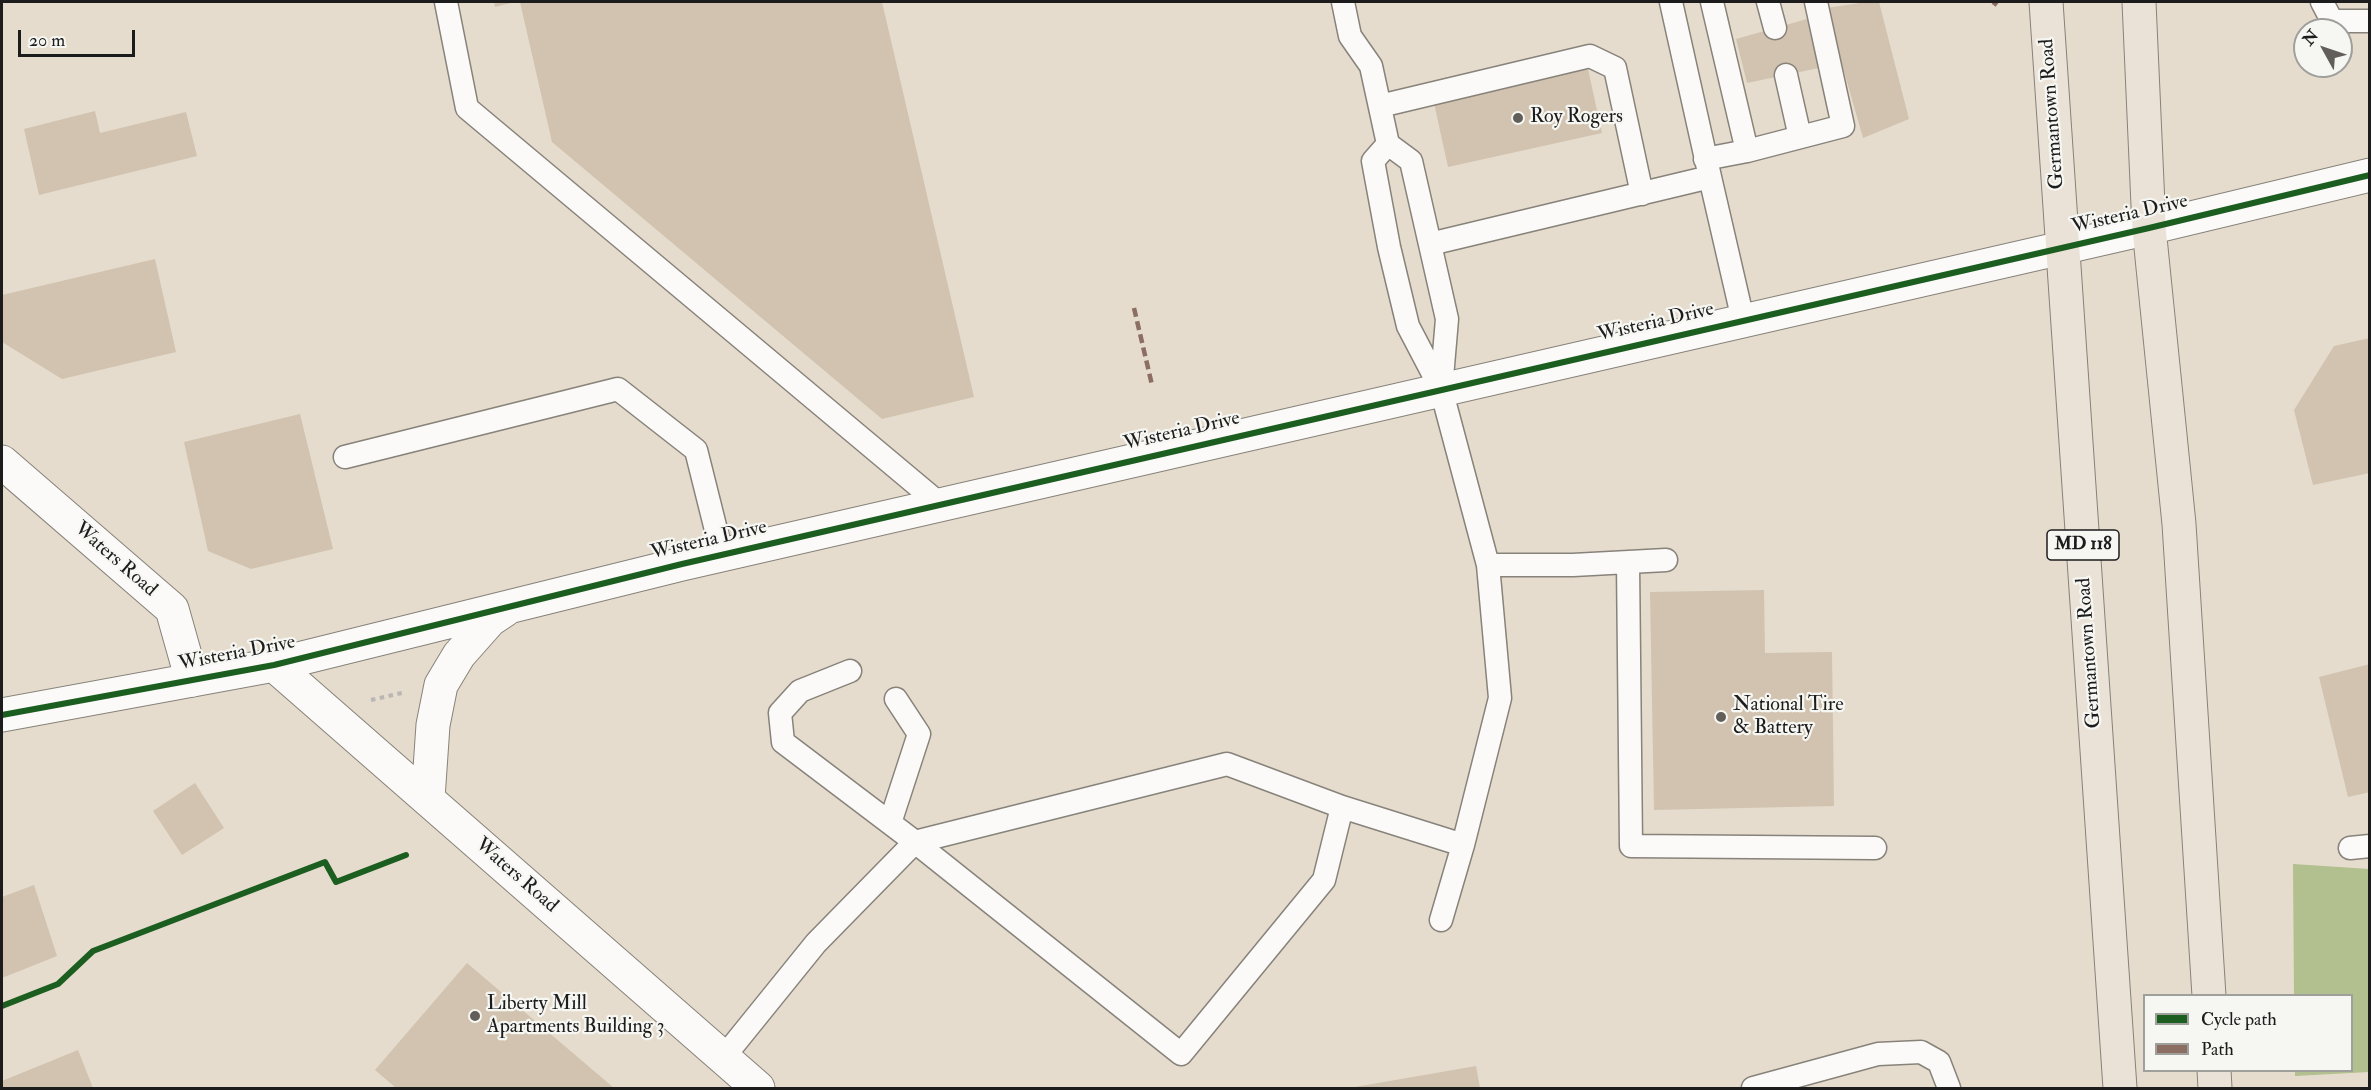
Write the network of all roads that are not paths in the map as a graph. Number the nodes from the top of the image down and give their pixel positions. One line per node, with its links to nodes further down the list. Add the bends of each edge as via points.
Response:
1 (446, 2): 27 (lane, via 467,108)
2 (1342, 2): 13 (lane, via 1350,36 1371,66)
3 (1671, 2): 17 (lane)
4 (1712, 2): 16 (lane)
5 (1768, 2): 11 (lane)
6 (1816, 2): 14 (lane, via 1843,126)
7 (2046, 2): 22 (main road, Germantown Road / MD 118)
8 (2139, 2): 20 (main road)
9 (2322, 2): 10 (lane, via 2332,21)
10 (2370, 21)
11 (1775, 28)
12 (1786, 75): 14 (lane)
13 (1380, 106): 15 (lane); 19 (lane, via 1590,56 1615,68)
14 (1800, 137): 16 (lane)
15 (1388, 144): 21 (lane, via 1411,160); 24 (lane, via 1373,162 1389,247 1408,326)
16 (1747, 151): 17 (lane)
17 (1708, 168): 19 (lane); 23 (lane)
18 (2370, 175): 20 (street, Wisteria Drive)
19 (1642, 194): 21 (lane)
20 (2150, 228): 22 (street, Wisteria Drive); 45 (main road, via 2179,524)
21 (1430, 244): 24 (lane, via 1448,319)
22 (2063, 247): 23 (street, Wisteria Drive); 51 (main road, Germantown Road / MD 118)
23 (1743, 320): 24 (street, Wisteria Drive)
24 (1442, 389): 27 (street, Wisteria Drive); 31 (lane)
25 (345, 457): 28 (lane, via 618,389 696,450)
26 (2, 462): 35 (street, Waters Road, via 172,609)
27 (941, 505): 28 (street, Wisteria Drive)
28 (722, 554): 32 (street, Wisteria Drive)
29 (1666, 560): 30 (lane)
30 (1628, 563): 31 (lane); 43 (lane, via 1631,846)
31 (1488, 566): 42 (lane, via 1500,699)
32 (512, 606): 33 (street, Wisteria Drive); 38 (street, via 490,620 459,655 441,685 433,725)
33 (274, 665): 35 (street, Wisteria Drive); 38 (street, Waters Road)
34 (850, 671): 40 (lane, via 800,691 780,713 783,742)
35 (192, 680): 37 (street, Wisteria Drive)
36 (896, 699): 40 (lane, via 919,735)
37 (2, 715)
38 (428, 798): 46 (street, Waters Road)
39 (1342, 807): 41 (lane, via 1227,764); 41 (lane, via 1324,880 1181,1054); 42 (lane)
40 (890, 823): 41 (lane)
41 (915, 842): 46 (lane, via 816,943)
42 (1463, 845): 44 (lane)
43 (1875, 848)
44 (1441, 921)
45 (2209, 994)
46 (723, 1058): 48 (street, Waters Road)
47 (2214, 1072): 52 (main road)
48 (758, 1089)
49 (1753, 1089): 50 (lane, via 1878,1054 1921,1052 1939,1062)
50 (1949, 1089)
51 (2120, 1089)
52 (2215, 1089)

